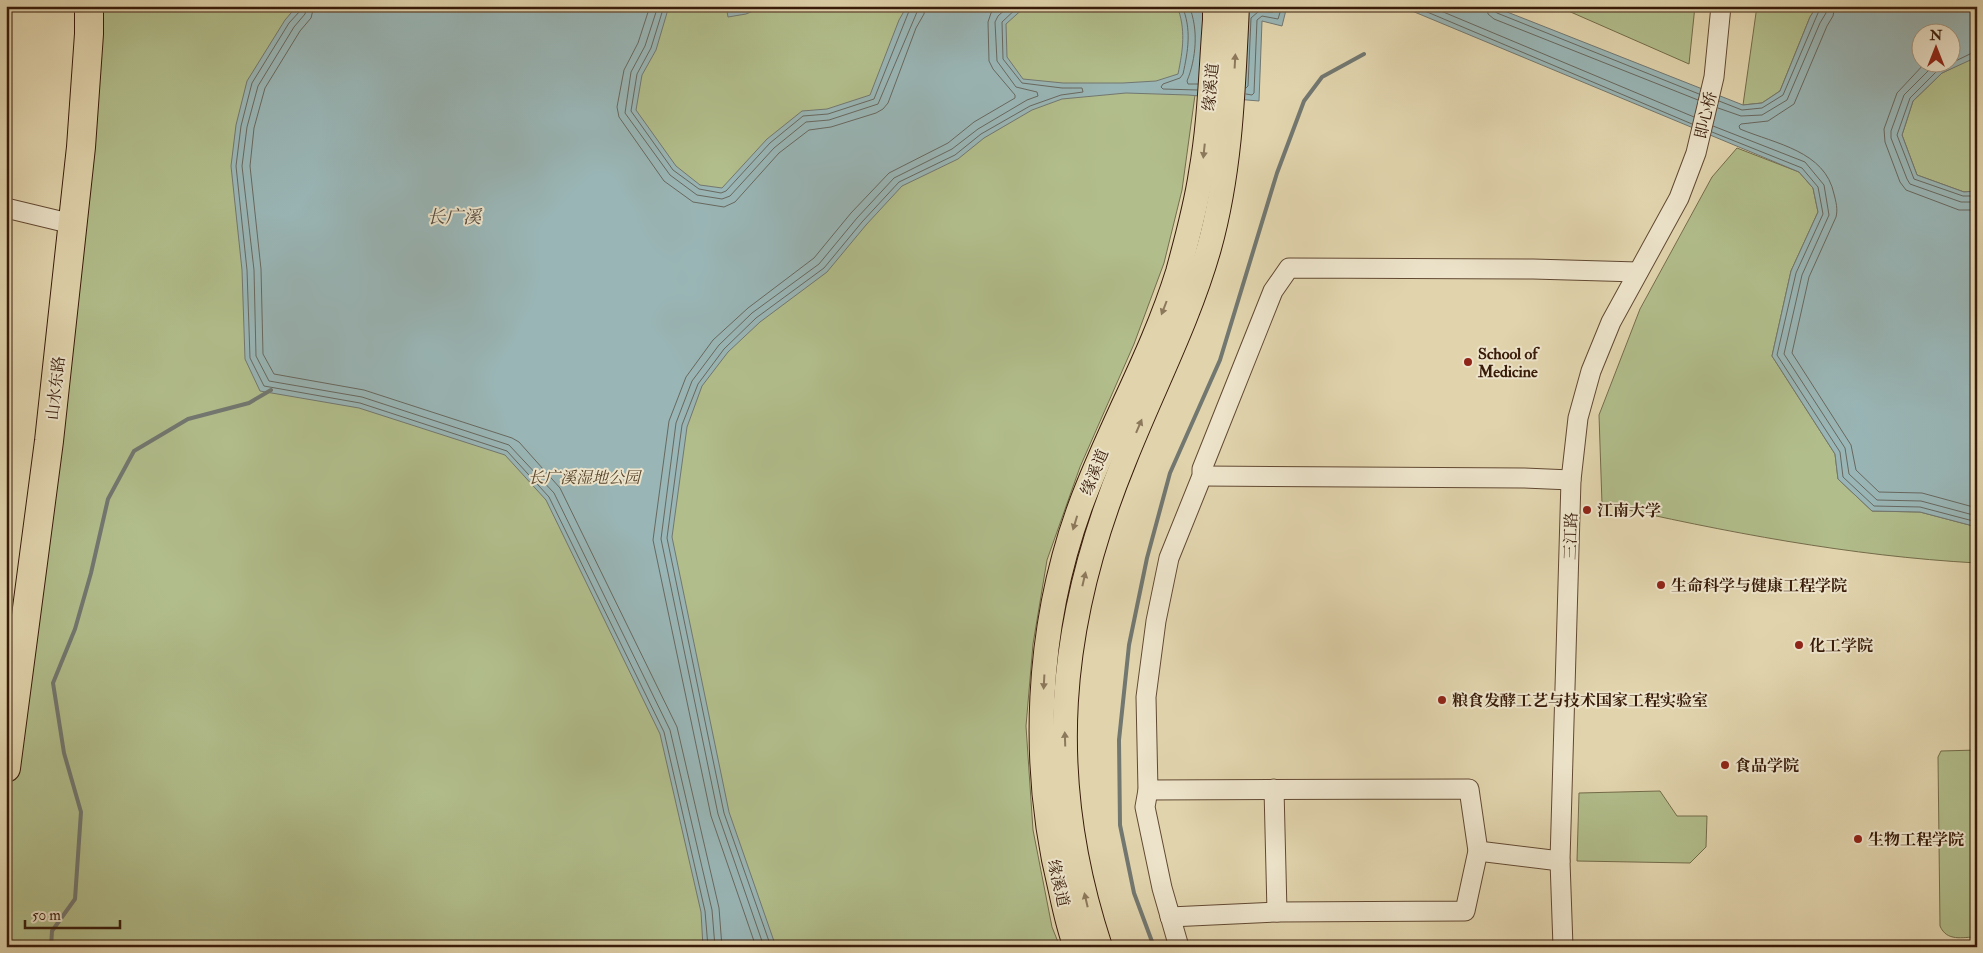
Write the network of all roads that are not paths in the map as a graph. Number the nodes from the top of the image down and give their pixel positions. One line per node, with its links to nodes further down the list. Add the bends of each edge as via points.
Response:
1 (73, 6): 8 (highway, 山水东路, via 70,100)
2 (89, 6): 13 (highway, 山水东路, via 81,148 49,441)
3 (1215, 6): 20 (main road, 缘溪道, one-way to 20, via 1202,172 1191,224 1177,274 1152,339 1080,509 1063,563 1051,618 1042,714 1042,766 1054,866)
4 (1237, 6): 21 (main road, 缘溪道, one-way to 4, via 1074,846 1066,786 1064,728 1068,667 1088,561 1123,462 1188,312 1209,249 1224,176 1232,109)
5 (1721, 6): 6 (street, 即心桥, via 1714,78)
6 (1696, 153): 9 (street, 三江路, via 1680,198)
7 (6, 208): 8 (street)
8 (60, 221): 12 (highway, 山水东路)
9 (1638, 272): 10 (street, via 1289,268 1273,291 1202,469); 11 (street, 三江路, via 1611,322 1591,371 1578,418)
10 (1202, 476): 11 (street); 15 (street, via 1169,558 1156,621 1146,697)
11 (1571, 480): 17 (street, 三江路)
12 (6, 643)
13 (6, 768)
14 (1274, 789): 15 (street); 16 (street, via 1469,789); 18 (street)
15 (1148, 790): 19 (street, via 1145,807)
16 (1478, 851): 17 (street); 18 (street, via 1465,911)
17 (1560, 861): 23 (street, 三江路)
18 (1277, 912): 19 (street)
19 (1170, 917): 22 (street)
20 (1076, 947)
21 (1100, 947)
22 (1179, 947)
23 (1563, 947)

